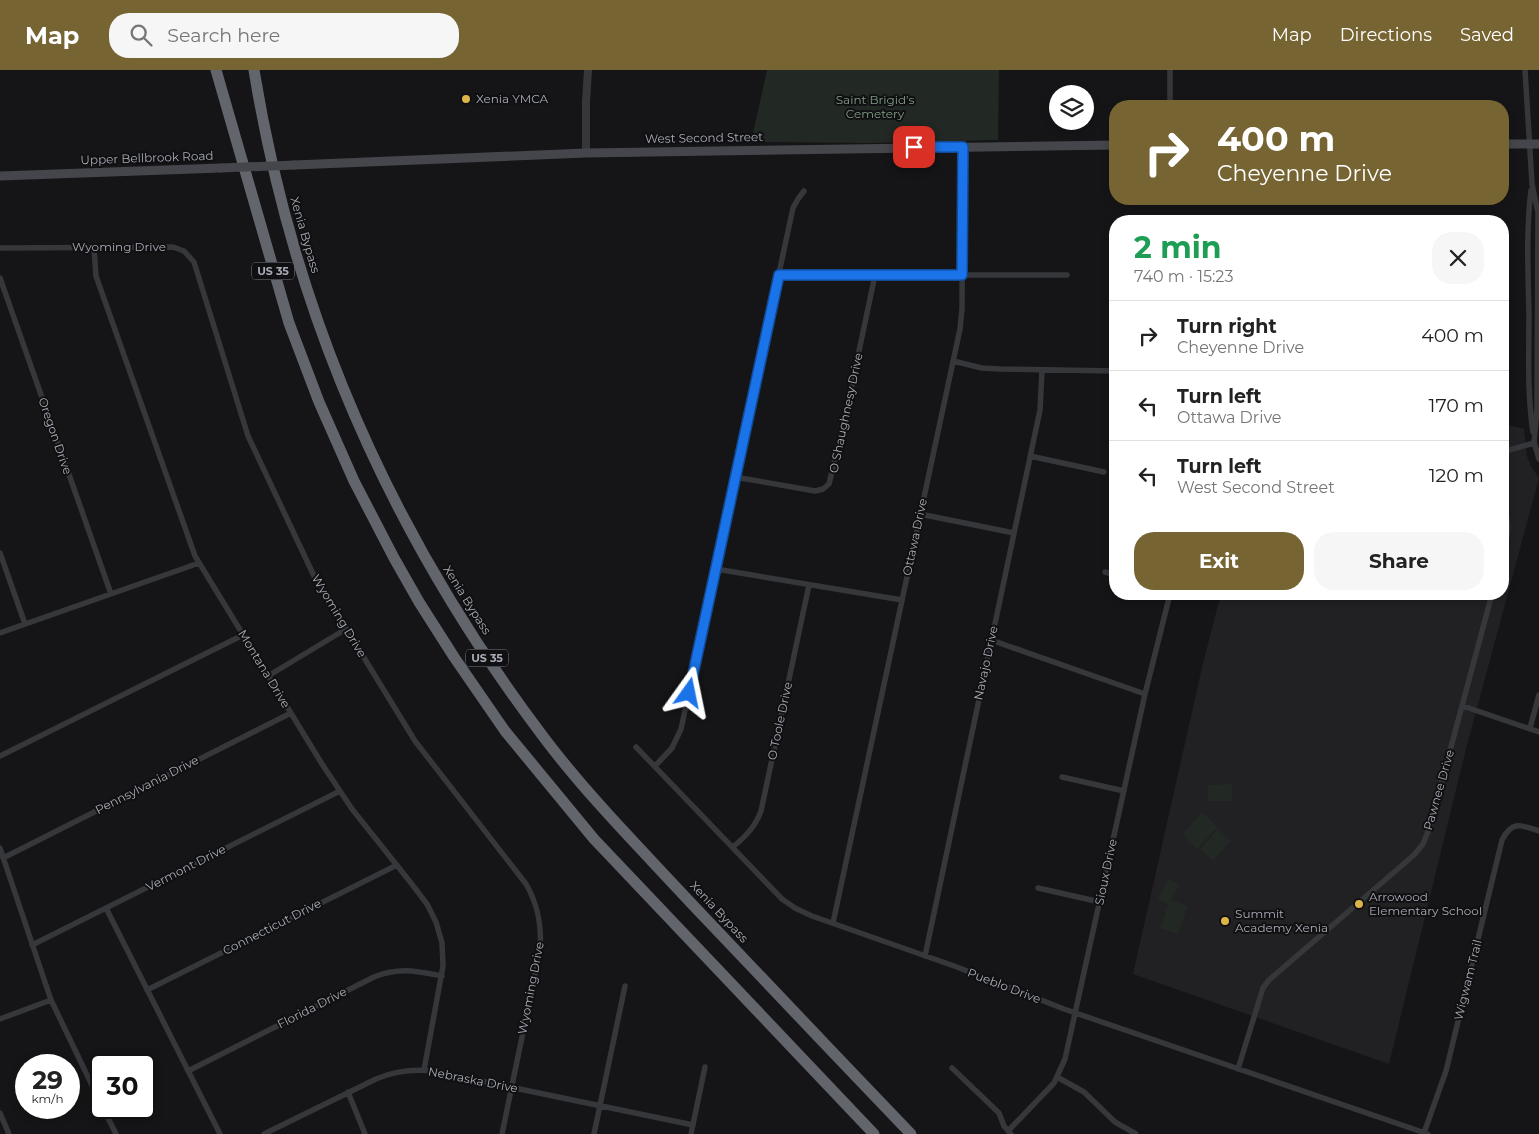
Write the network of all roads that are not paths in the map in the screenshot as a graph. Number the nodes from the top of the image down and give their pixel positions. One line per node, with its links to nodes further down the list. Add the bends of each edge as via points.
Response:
1 (216, 70): 103 (highway, US 35, via 289,323 319,402 354,480 420,602 505,731 594,839)
2 (254, 70): 79 (highway, Xenia Bypass / US 35, via 283,208 314,312 373,457 426,559 479,646 564,762 643,852)
3 (588, 70): 11 (street)
4 (1170, 70): 6 (street)
5 (1525, 70): 8 (street)
6 (1170, 100)
7 (1509, 144): 8 (main road)
8 (1534, 144): 14 (street)
9 (1109, 145): 10 (main road, West Second Street)
10 (963, 147): 11 (main road, West Second Street); 20 (street, Ottawa Drive)
11 (586, 153): 12 (main road, West Second Street)
12 (294, 165): 13 (main road, Upper Bellbrook Road, bridge)
13 (0, 176)
14 (1532, 184): 26 (street, via 1528,216 1529,408); 26 (street, via 1538,213)
15 (804, 191): 18 (street, via 793,208)
16 (0, 248): 17 (street, Wyoming Drive)
17 (94, 248): 35 (street, Montana Drive, via 96,276); 45 (street, Wyoming Drive, via 173,247 184,251 194,262 248,436 314,576)
18 (779, 275): 19 (street); 31 (street)
19 (875, 275): 20 (street); 31 (street, O Shaughnesy Drive, via 829,484 815,491)
20 (962, 275): 21 (street); 23 (street, Ottawa Drive, via 962,322)
21 (1067, 275)
22 (0, 278): 40 (street, Oregon Drive)
23 (954, 361): 24 (street, via 1000,370); 32 (street, Ottawa Drive)
24 (1042, 370): 25 (street); 28 (street, Navajo Drive, via 1040,410)
25 (1109, 371)
26 (1534, 443): 27 (street); 29 (street)
27 (1509, 450)
28 (1030, 456): 30 (street); 33 (street, Navajo Drive)
29 (1539, 459)
30 (1104, 472)
31 (735, 477): 36 (street)
32 (920, 514): 33 (street); 41 (street, Ottawa Drive)
33 (1014, 533): 48 (street, Navajo Drive)
34 (0, 554): 44 (street)
35 (199, 563): 40 (street); 47 (street, Montana Drive)
36 (716, 569): 39 (street); 58 (street, via 682,728 672,748)
37 (1105, 572): 38 (street)
38 (1109, 573)
39 (809, 585): 41 (street); 63 (street, O Toole Drive, via 761,811 754,826)
40 (111, 594): 44 (street)
41 (902, 600): 70 (street, Ottawa Drive)
42 (1168, 600): 50 (street, Sioux Drive)
43 (1490, 600): 52 (street, Pawnee Drive)
44 (25, 624): 46 (street)
45 (346, 629): 49 (street); 87 (street, Wyoming Drive, via 415,741 526,884 538,909 540,950)
46 (0, 633)
47 (243, 635): 49 (street, Montana Drive); 57 (street)
48 (991, 640): 50 (street); 72 (street, Navajo Drive)
49 (268, 676): 53 (street, Montana Drive)
50 (1145, 694): 61 (street, Sioux Drive)
51 (1539, 694): 54 (street)
52 (1463, 706): 54 (street); 82 (street, Pawnee Drive, via 1423,844 1268,980)
53 (291, 713): 60 (street, Montana Drive); 65 (street, Pennsylvania Drive)
54 (1530, 728): 55 (street)
55 (1539, 732)
56 (636, 747): 58 (street, Pueblo Drive)
57 (0, 756)
58 (655, 766): 63 (street, Pueblo Drive)
59 (1062, 776): 61 (street)
60 (340, 790): 66 (street, Montana Drive); 69 (street, Vermont Drive)
61 (1124, 790): 68 (street, Sioux Drive)
62 (1539, 831): 94 (street, Wigwam Trail, via 1515,825 1502,840 1446,1071)
63 (733, 847): 70 (street, Pueblo Drive, via 782,898 805,913)
64 (0, 848): 65 (street)
65 (3, 858): 71 (street)
66 (396, 865): 73 (street, Montana Drive, via 427,904 436,922 444,956); 75 (street, Connecticut Drive)
67 (1038, 888): 68 (street)
68 (1100, 902): 77 (street, Sioux Drive)
69 (106, 908): 71 (street, Vermont Drive); 75 (street)
70 (833, 924): 72 (street, Pueblo Drive)
71 (32, 945): 76 (street)
72 (925, 956): 77 (street, Pueblo Drive)
73 (442, 976): 83 (street, Montana Drive); 84 (street, Florida Drive, via 402,970 374,977)
74 (625, 986): 89 (street)
75 (147, 990): 84 (street)
76 (51, 1000): 78 (street); 86 (street)
77 (1075, 1013): 82 (street, Pueblo Drive); 85 (street, Sioux Drive)
78 (0, 1019)
79 (820, 1038): 104 (highway, Xenia Bypass / US 35); 105 (highway)
80 (706, 1067): 92 (street)
81 (952, 1068): 93 (street, via 999,1113)
82 (1238, 1069): 94 (street, Pueblo Drive)
83 (424, 1070): 87 (street, Nebraska Drive); 88 (street, Nebraska Drive, via 391,1073)
84 (188, 1071): 97 (street)
85 (1058, 1077): 93 (street, Sioux Drive); 106 (street, via 1084,1092 1116,1122)
86 (90, 1081)
87 (512, 1088): 89 (street, Nebraska Drive); 100 (street, Wyoming Drive)
88 (348, 1092): 98 (street, Nebraska Drive); 99 (street)
89 (600, 1106): 92 (street, Nebraska Drive); 101 (street)
90 (0, 1113): 95 (street)
91 (108, 1119): 96 (street)
92 (693, 1125): 102 (street)
93 (1009, 1132)
94 (1426, 1133)
95 (9, 1134)
96 (116, 1134)
97 (220, 1134)
98 (264, 1134)
99 (365, 1134)
100 (502, 1134)
101 (594, 1134)
102 (691, 1134)
103 (873, 1134)
104 (911, 1134)
105 (917, 1134)
106 (1136, 1134)

